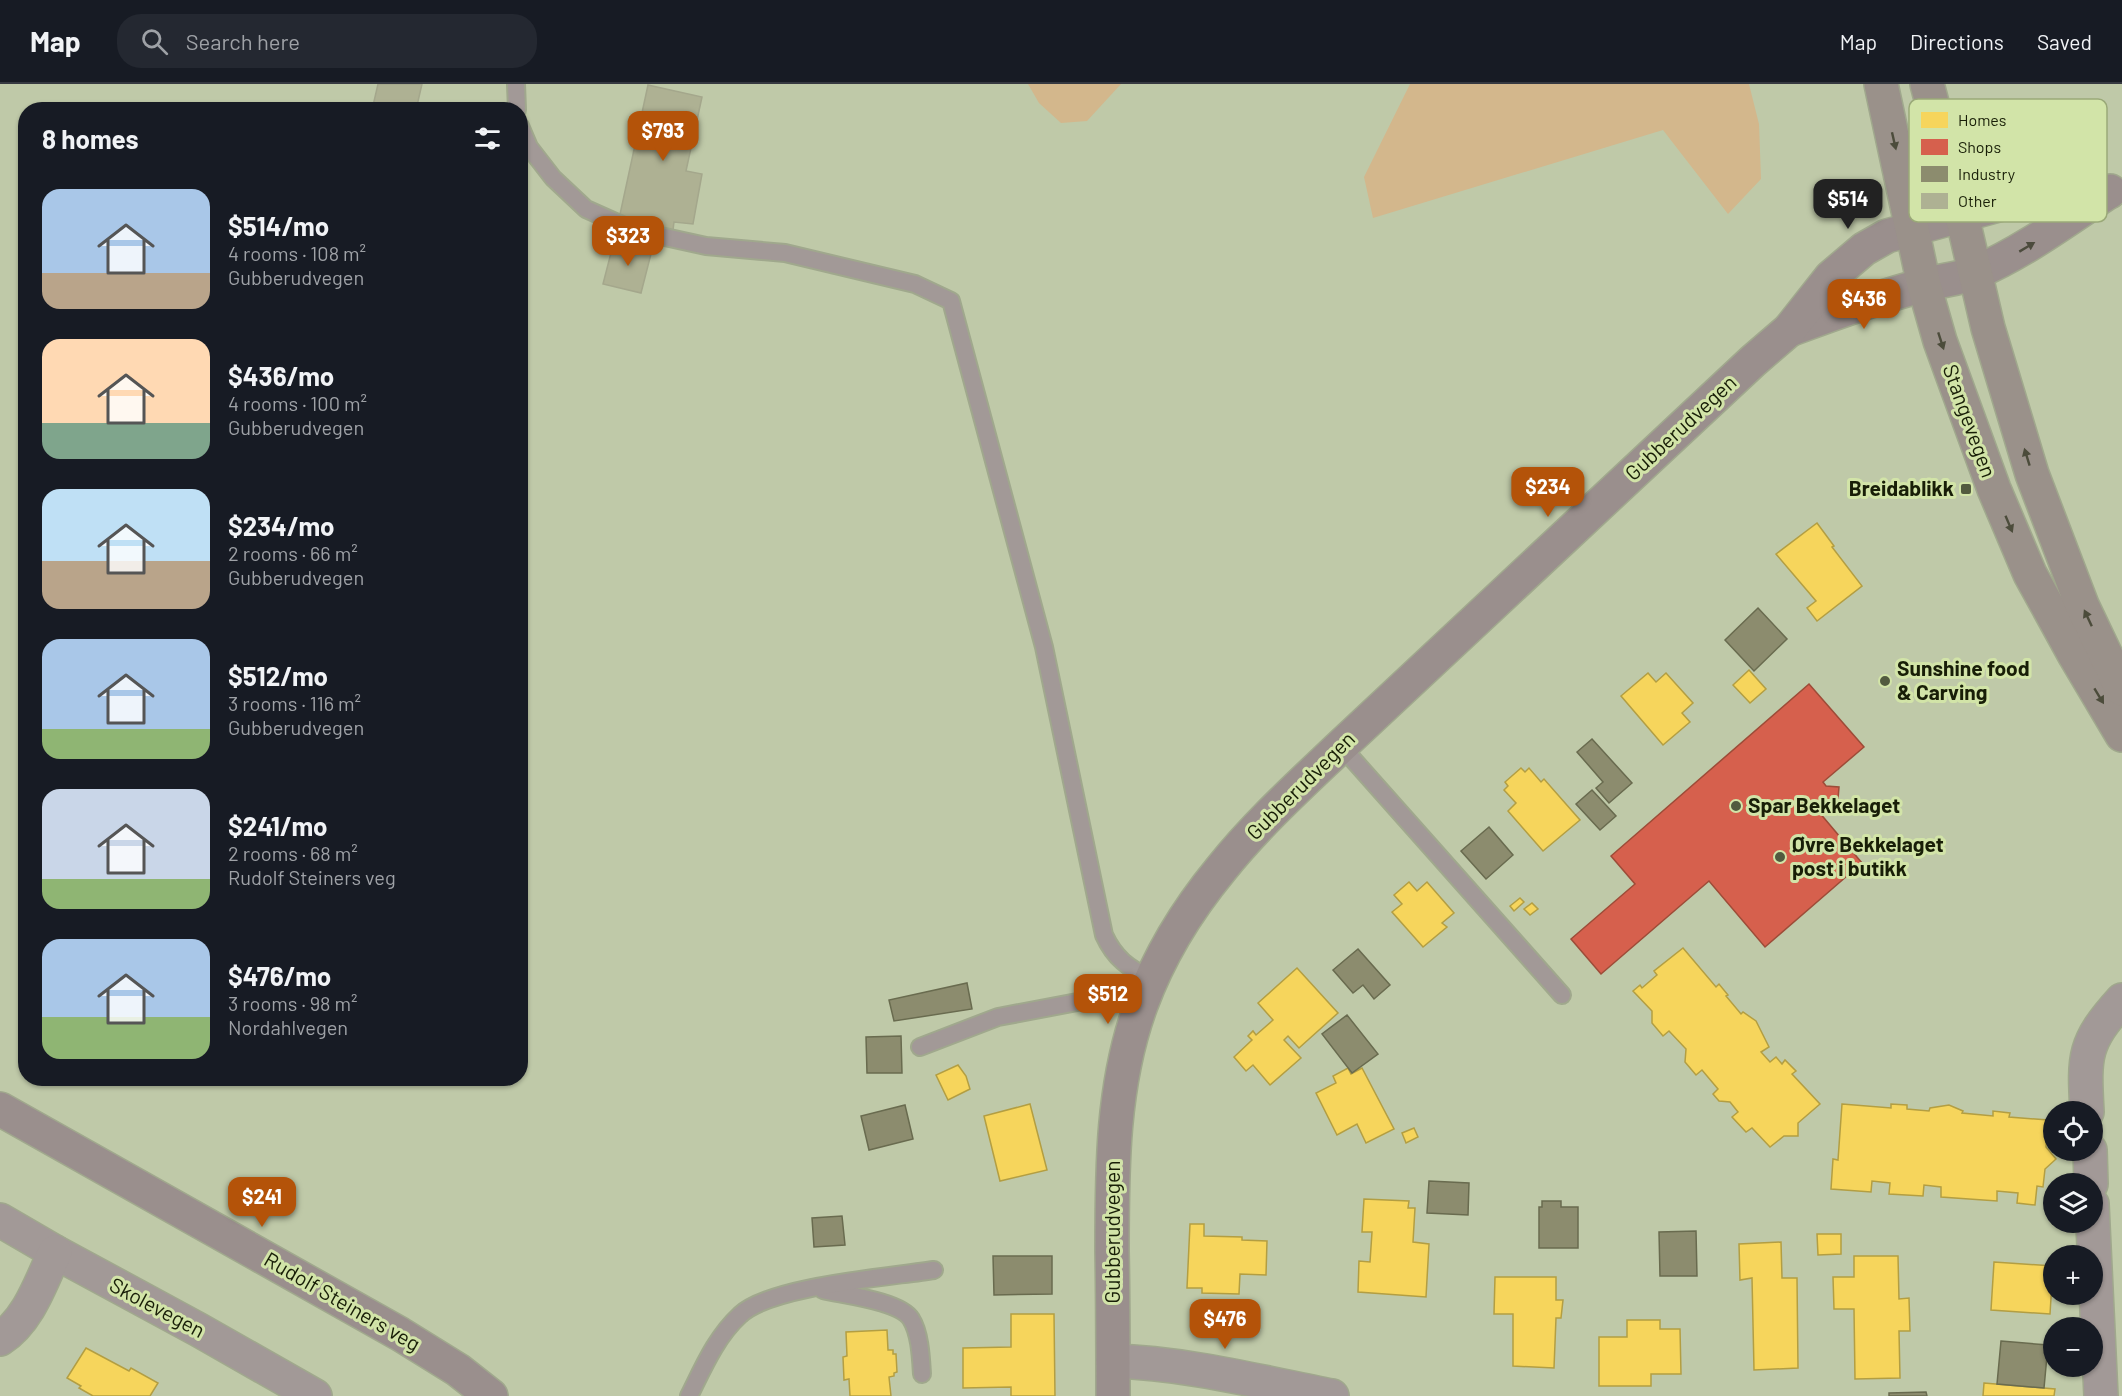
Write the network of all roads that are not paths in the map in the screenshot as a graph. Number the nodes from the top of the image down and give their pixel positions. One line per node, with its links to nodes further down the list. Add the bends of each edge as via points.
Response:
1 (516, 84): 5 (lane)
2 (1881, 84): 7 (main road, Stangevegen, one-way to 7)
3 (1927, 84): 4 (main road, Stangevegen)
4 (1931, 99)
5 (517, 102)
6 (528, 145): 19 (lane, via 553,178 586,209 633,230 706,246 786,253 915,284 951,301 1044,647 1104,935)
7 (1909, 207)
8 (1912, 222): 12 (main road, Stangevegen, one-way to 12)
9 (1940, 222): 12 (main road, Gubberudvegen)
10 (1963, 222): 13 (main road, Stangevegen)
11 (2067, 222): 13 (main road, Gubberudvegen, one-way to 11, via 2017,253)
12 (1914, 229): 14 (main road, Stangevegen); 15 (main road, Gubberudvegen, via 1887,236 1864,249 1831,277)
13 (1974, 273): 14 (main road, Gubberudvegen); 16 (main road, Stangevegen, one-way to 13, via 2082,604 2032,474)
14 (1924, 285): 15 (main road, Gubberudvegen); 17 (main road, Stangevegen, one-way to 17, via 1990,479 2030,574)
15 (1789, 330): 18 (main road, Gubberudvegen)
16 (2122, 689)
17 (2122, 735)
18 (1341, 746): 19 (main road, Gubberudvegen, via 1221,868 1175,935); 20 (lane)
19 (1146, 993): 22 (lane, via 998,1017); 31 (main road, Gubberudvegen, via 1120,1087 1113,1162)
20 (1562, 995)
21 (2122, 1000): 23 (street, via 2089,1045)
22 (920, 1047)
23 (2087, 1101)
24 (0, 1109): 34 (main road, Rudolf Steiners veg, via 400,1334)
25 (0, 1220): 27 (street, Skolevegen)
26 (2093, 1233): 38 (street)
27 (55, 1252): 30 (street, via 34,1299); 33 (street, Skolevegen)
28 (934, 1270): 29 (lane)
29 (814, 1288): 32 (lane, via 896,1306 911,1318 920,1345); 35 (lane, via 768,1298 741,1313 715,1345)
30 (0, 1339)
31 (1113, 1361): 36 (main road, Gubberudvegen); 37 (street, via 1178,1367)
32 (922, 1374)
33 (315, 1396)
34 (491, 1396)
35 (689, 1396)
36 (1113, 1396)
37 (1332, 1396)
38 (2101, 1396)

